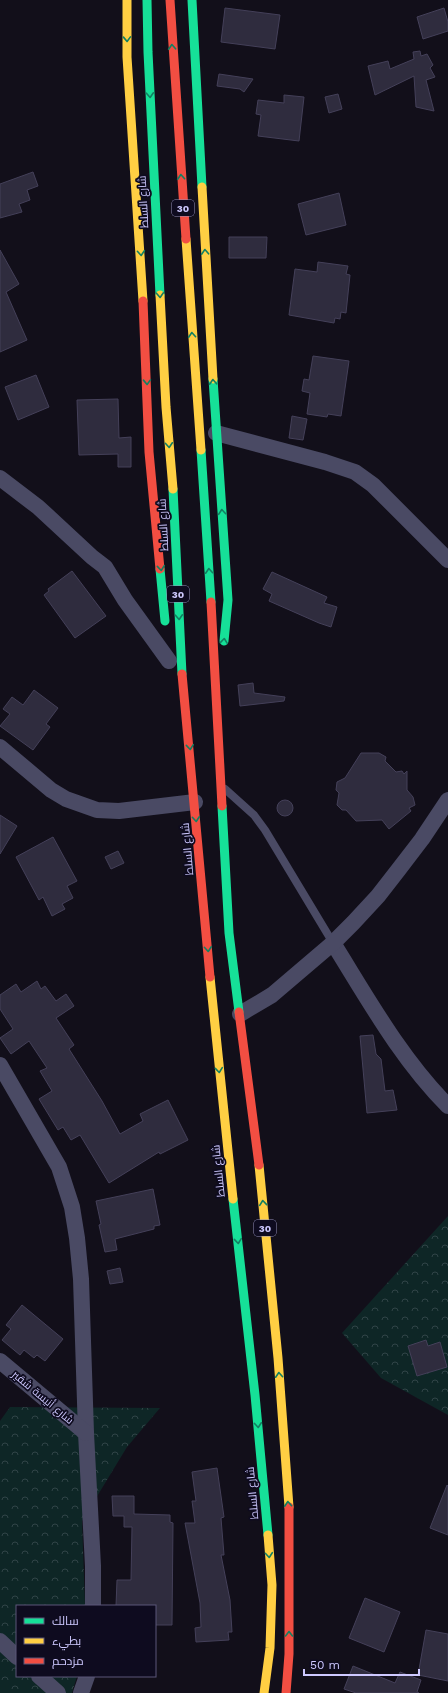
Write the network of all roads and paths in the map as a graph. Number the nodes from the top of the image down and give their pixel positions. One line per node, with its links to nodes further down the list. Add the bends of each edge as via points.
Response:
1 (127, 0): 8 (main road, one-way to 8, via 127,57 146,338 149,452)
2 (147, 0): 13 (main road, شارع السلط / 30, one-way to 13, via 166,407 175,520 183,689)
3 (170, 0): 10 (main road, 30, one-way to 3)
4 (192, 0): 5 (main road, one-way to 4)
5 (216, 433): 7 (street, via 354,472 373,486); 10 (main road, one-way to 5, via 228,600)
6 (0, 478): 9 (street, via 38,507 105,567)
7 (448, 560)
8 (166, 631)
9 (168, 659)
10 (216, 694): 14 (main road, 30)
11 (0, 747): 16 (street, via 51,790 66,799 97,810)
12 (179, 755): 13 (main road)
13 (193, 781): 16 (main road, شارع السلط / 30)
14 (220, 785): 17 (lane, via 254,815 265,830); 18 (main road, 30, via 229,933)
15 (448, 800): 17 (street, via 378,896)
16 (195, 802): 30 (main road, شارع السلط / 30, one-way to 30, via 215,1031 255,1395 272,1585 270,1648)
17 (333, 943): 18 (street, via 272,995); 20 (street, via 396,1042)
18 (240, 1014): 31 (main road, 30, one-way to 18, via 289,1654 289,1511 278,1358 261,1184)
19 (0, 1065): 22 (street, via 58,1167 72,1207 81,1279)
20 (448, 1106)
21 (0, 1361): 22 (street, شارع أنيسة شقير)
22 (86, 1433): 23 (street)
23 (92, 1605)
24 (0, 1641): 25 (street)
25 (16, 1656)
26 (40, 1677): 28 (street)
27 (87, 1677): 29 (street)
28 (58, 1693)
29 (82, 1693)
30 (264, 1693)
31 (286, 1693)

